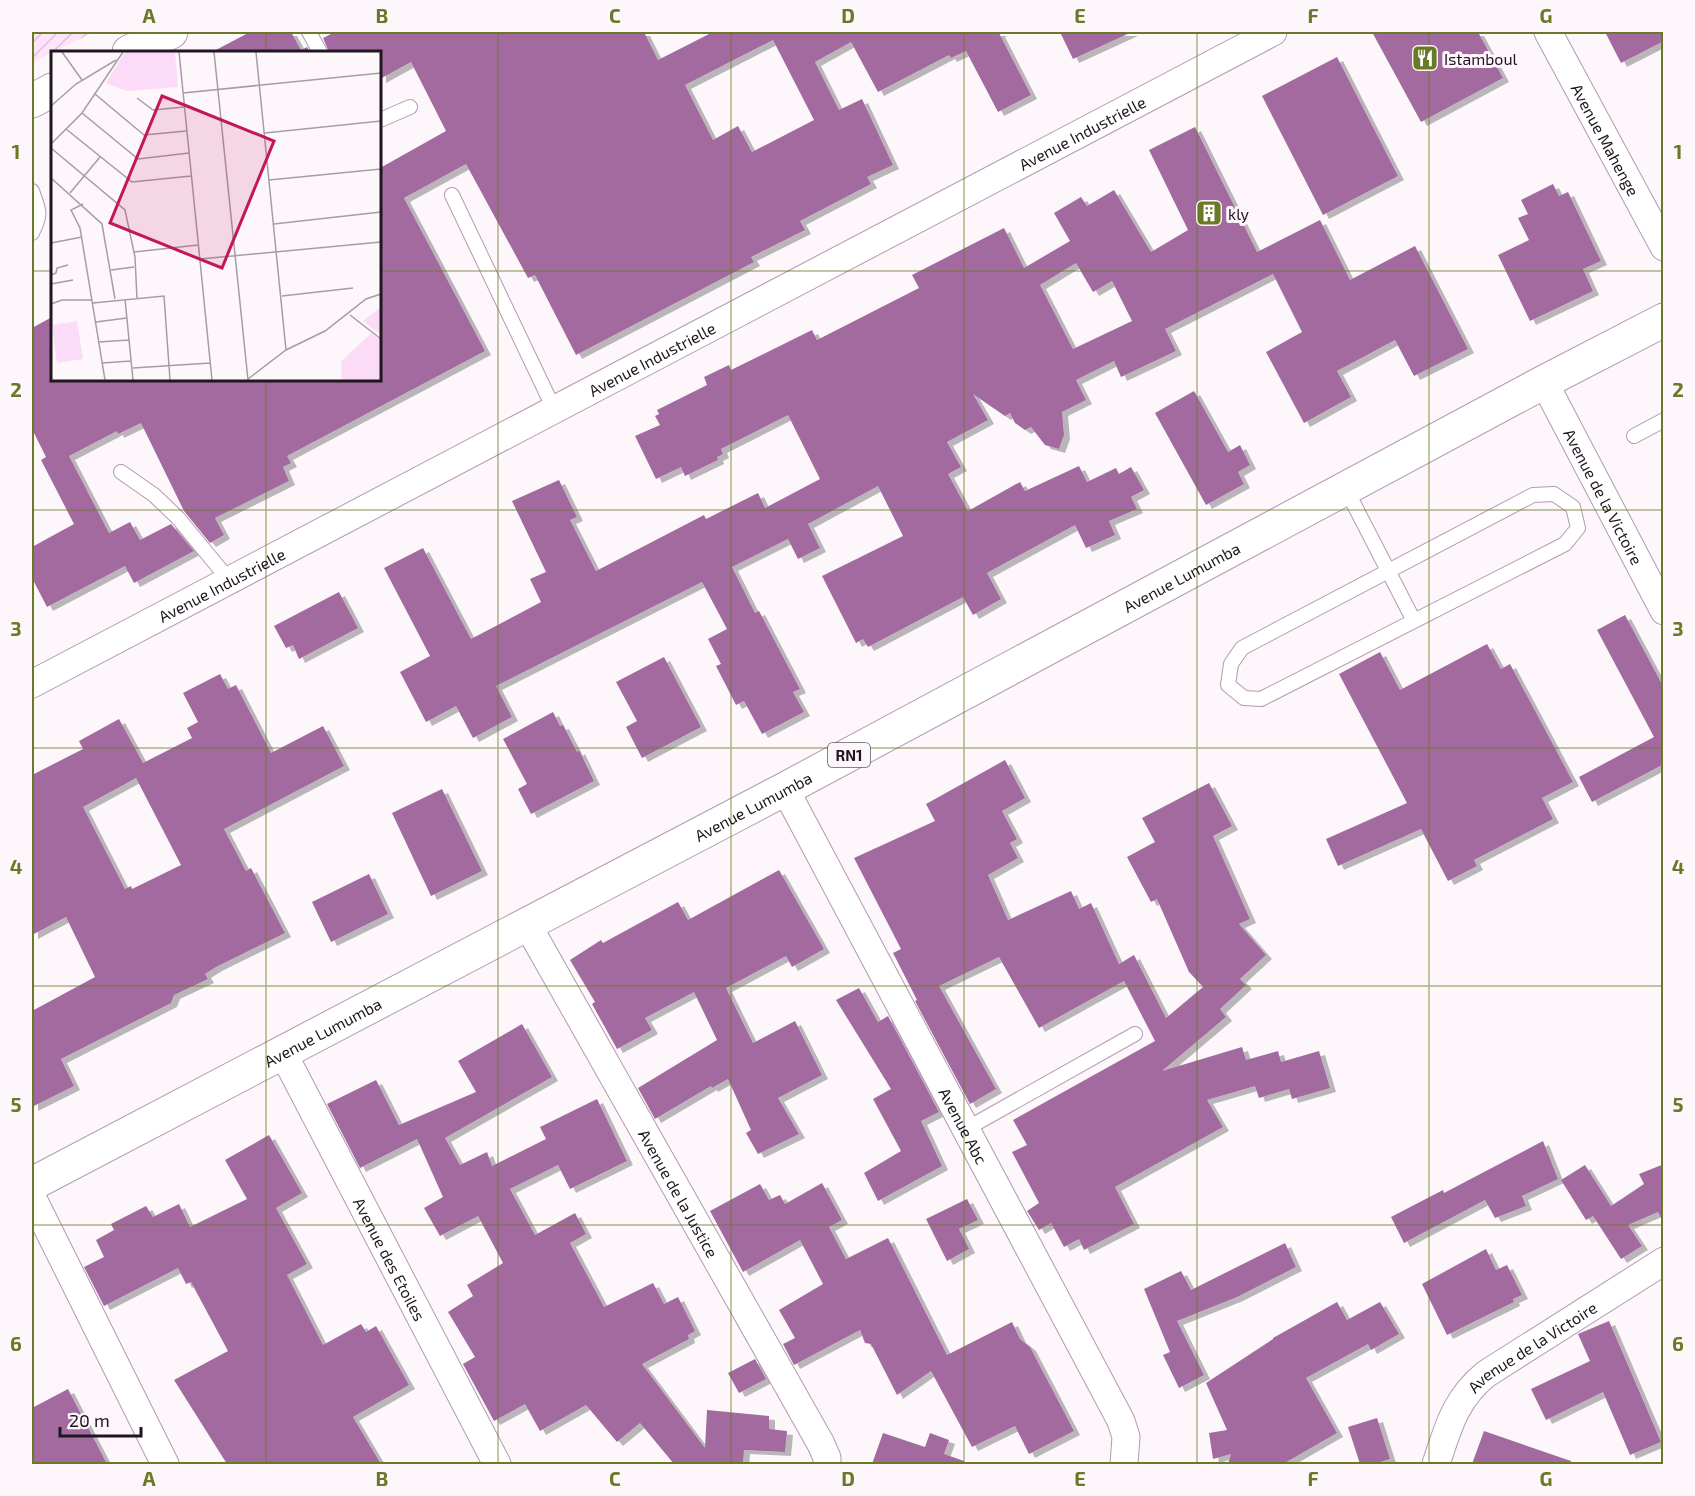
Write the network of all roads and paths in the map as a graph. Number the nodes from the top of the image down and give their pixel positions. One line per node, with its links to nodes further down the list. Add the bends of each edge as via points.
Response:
1 (171, 32): 5 (main road)
2 (309, 32): 6 (lane)
3 (1274, 32): 17 (street, Avenue Industrielle)
4 (1548, 32): 14 (street, Avenue Mahenge)
5 (131, 51)
6 (319, 51)
7 (51, 91): 8 (main road)
8 (32, 101)
9 (410, 107): 10 (lane)
10 (381, 120)
11 (32, 191): 13 (lane, via 39,218)
12 (452, 195): 17 (lane)
13 (32, 232)
14 (1664, 247)
15 (1664, 320): 16 (main road, Avenue Lumumba / RN1)
16 (1544, 382): 21 (main road, Avenue Lumumba / RN1); 24 (street, Avenue de la Victoire)
17 (554, 409): 23 (street, Avenue Industrielle)
18 (1664, 420): 19 (lane)
19 (1634, 436)
20 (121, 472): 23 (lane, via 178,518)
21 (1346, 489): 22 (lane); 27 (main road, Avenue Lumumba / RN1)
22 (1389, 571): 25 (lane); 25 (lane, via 1242,648 1232,664 1228,685 1244,698 1261,699); 25 (lane, via 1533,495 1554,494 1573,507 1578,528 1564,544)
23 (229, 580): 26 (street, Avenue Industrielle)
24 (1664, 611)
25 (1414, 621)
26 (32, 684)
27 (785, 789): 28 (main road, Avenue Lumumba / RN1); 31 (street, Avenue Abc)
28 (526, 924): 30 (main road, Avenue Lumumba / RN1); 37 (street, Avenue de la Justice, via 820,1444)
29 (1135, 1034): 31 (lane)
30 (283, 1053): 32 (main road, Avenue Lumumba / RN1); 36 (street, Avenue des Etoiles)
31 (966, 1129): 38 (street, Avenue Abc, via 1121,1421 1126,1437)
32 (32, 1184)
33 (32, 1197): 35 (street)
34 (1664, 1261): 39 (street, Avenue de la Victoire, via 1472,1386 1459,1403)
35 (165, 1464)
36 (497, 1464)
37 (827, 1464)
38 (1124, 1464)
39 (1436, 1464)

